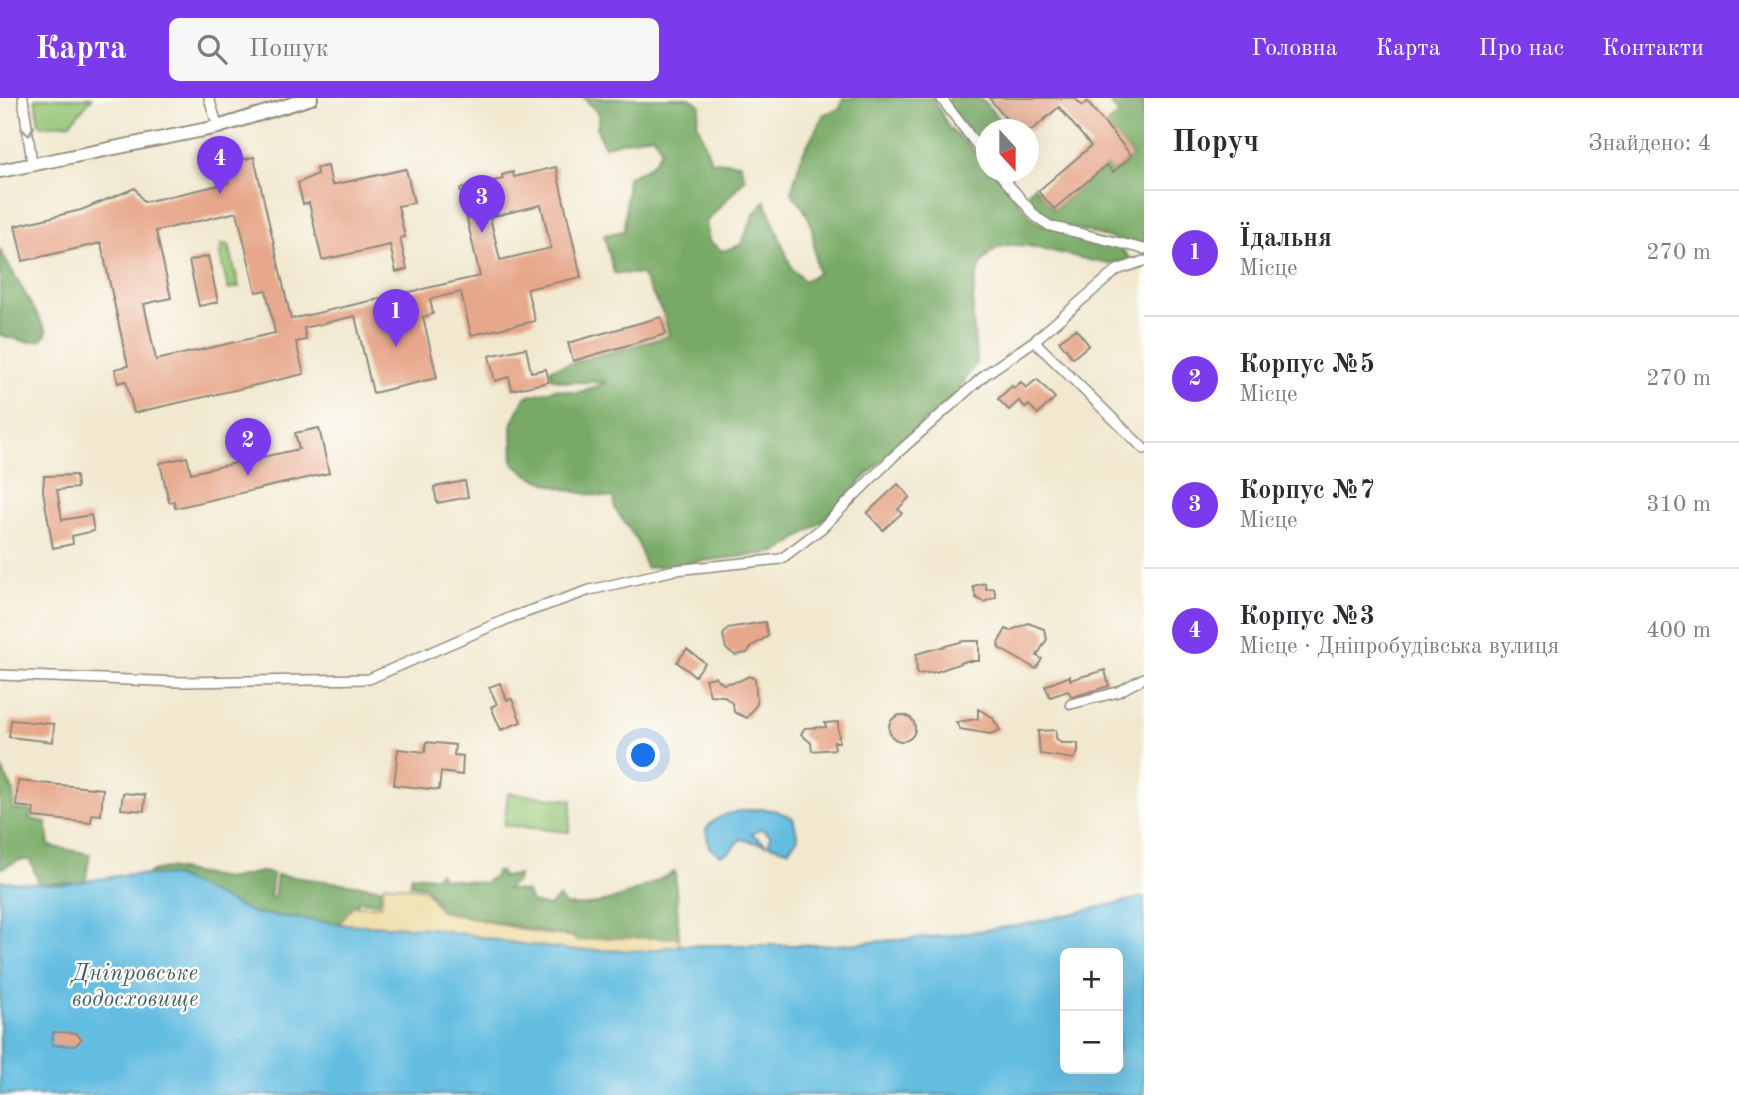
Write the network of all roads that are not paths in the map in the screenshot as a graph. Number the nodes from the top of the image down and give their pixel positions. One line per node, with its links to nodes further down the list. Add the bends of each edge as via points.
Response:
1 (23, 98): 7 (street, one-way to 7)
2 (209, 98): 5 (street)
3 (311, 98): 5 (street)
4 (941, 98): 6 (street)
5 (218, 127): 7 (street)
6 (976, 144)
7 (32, 163): 8 (street)
8 (0, 171)
9 (1006, 182): 10 (street, via 1036,217 1050,226)
10 (1144, 249)
11 (1144, 261): 12 (street, via 1117,270)
12 (1034, 341): 13 (street); 14 (street, via 986,374 822,527 775,561 675,570 590,590 512,617 369,679 181,682)
13 (1144, 449)
14 (0, 675)
15 (1144, 678): 16 (street, via 1118,692)
16 (1071, 704)

